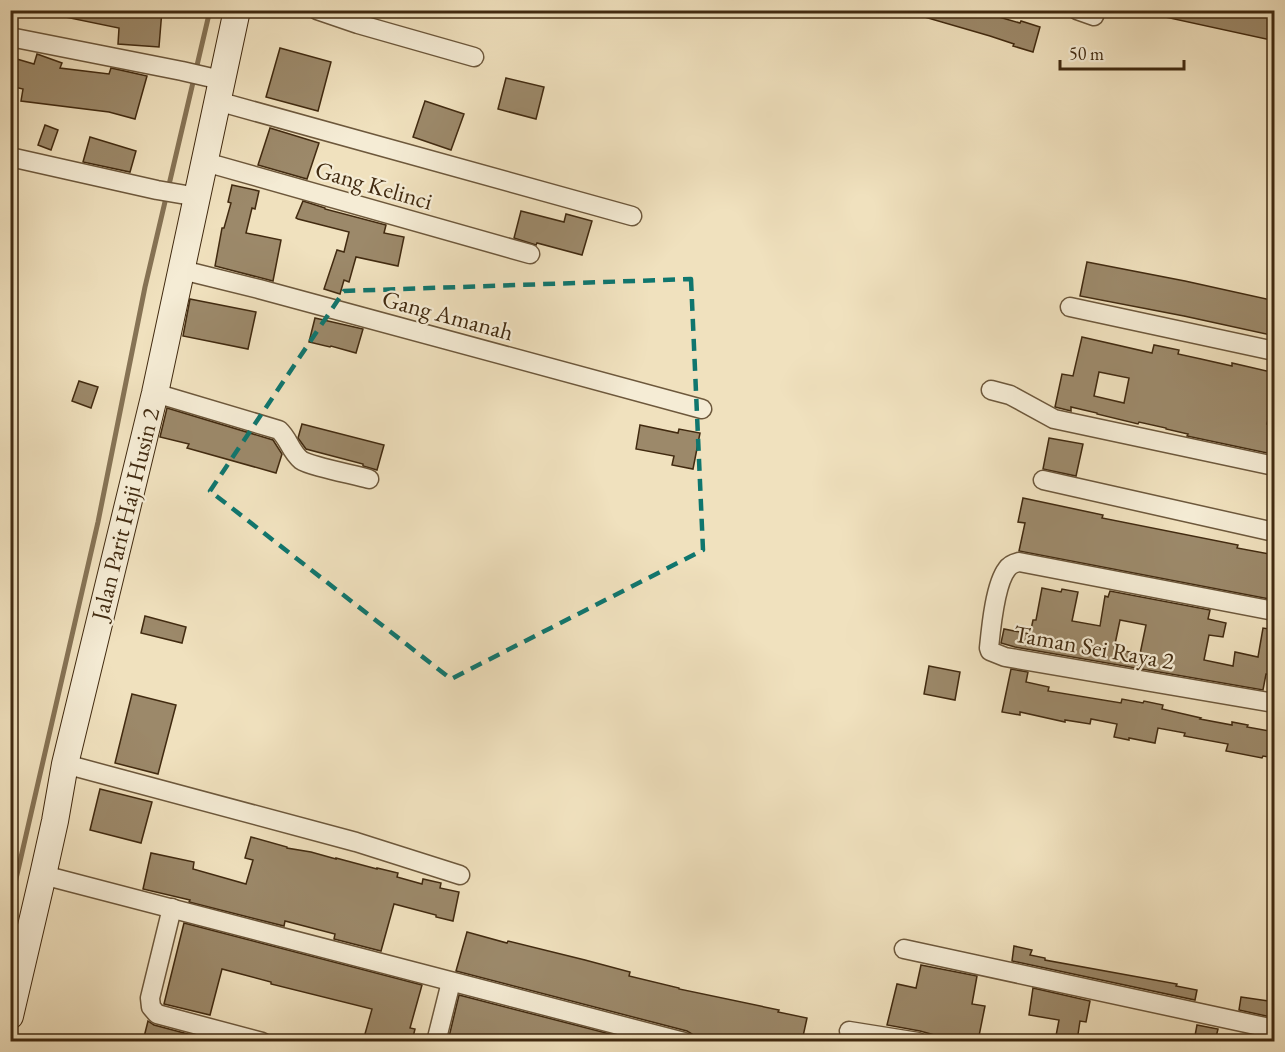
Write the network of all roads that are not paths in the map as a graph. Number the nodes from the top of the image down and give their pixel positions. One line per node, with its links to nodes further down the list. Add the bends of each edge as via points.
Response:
1 (237, 10): 5 (street, Jalan Parit Haji Husin 2)
2 (317, 10): 4 (street)
3 (10, 37): 5 (street, via 182,71)
4 (474, 57)
5 (214, 85): 7 (street, Jalan Parit Haji Husin 2); 9 (street)
6 (10, 156): 8 (street)
7 (205, 162): 8 (street, Jalan Parit Haji Husin 2); 10 (street, Gang Kelinci)
8 (187, 195): 11 (street, Jalan Parit Haji Husin 2)
9 (632, 216)
10 (530, 254)
11 (182, 270): 15 (street, Jalan Parit Haji Husin 2); 16 (street, Gang Amanah)
12 (1071, 307): 13 (street)
13 (1275, 351)
14 (991, 390): 17 (street, via 1010,394 1054,419)
15 (154, 393): 18 (street, via 279,430 303,462); 23 (street, Jalan Parit Haji Husin 2)
16 (702, 409)
17 (1275, 466)
18 (369, 479)
19 (1043, 480): 20 (street)
20 (1275, 532)
21 (1275, 612): 22 (street, Taman Sei Raya 2, via 1013,565 999,582 989,648 1005,657)
22 (1275, 703)
23 (65, 764): 24 (street, Jalan Parit Haji Husin 2); 25 (street, via 356,842)
24 (44, 875): 26 (street); 29 (street, Jalan Parit Haji Husin 2)
25 (460, 875)
26 (172, 908): 28 (street); 32 (street, via 151,1007 157,1014)
27 (904, 949): 30 (street)
28 (451, 982): 33 (street); 34 (street)
29 (10, 1016)
30 (1275, 1029)
31 (849, 1031): 35 (street)
32 (262, 1041)
33 (436, 1041)
34 (684, 1041)
35 (918, 1041)

